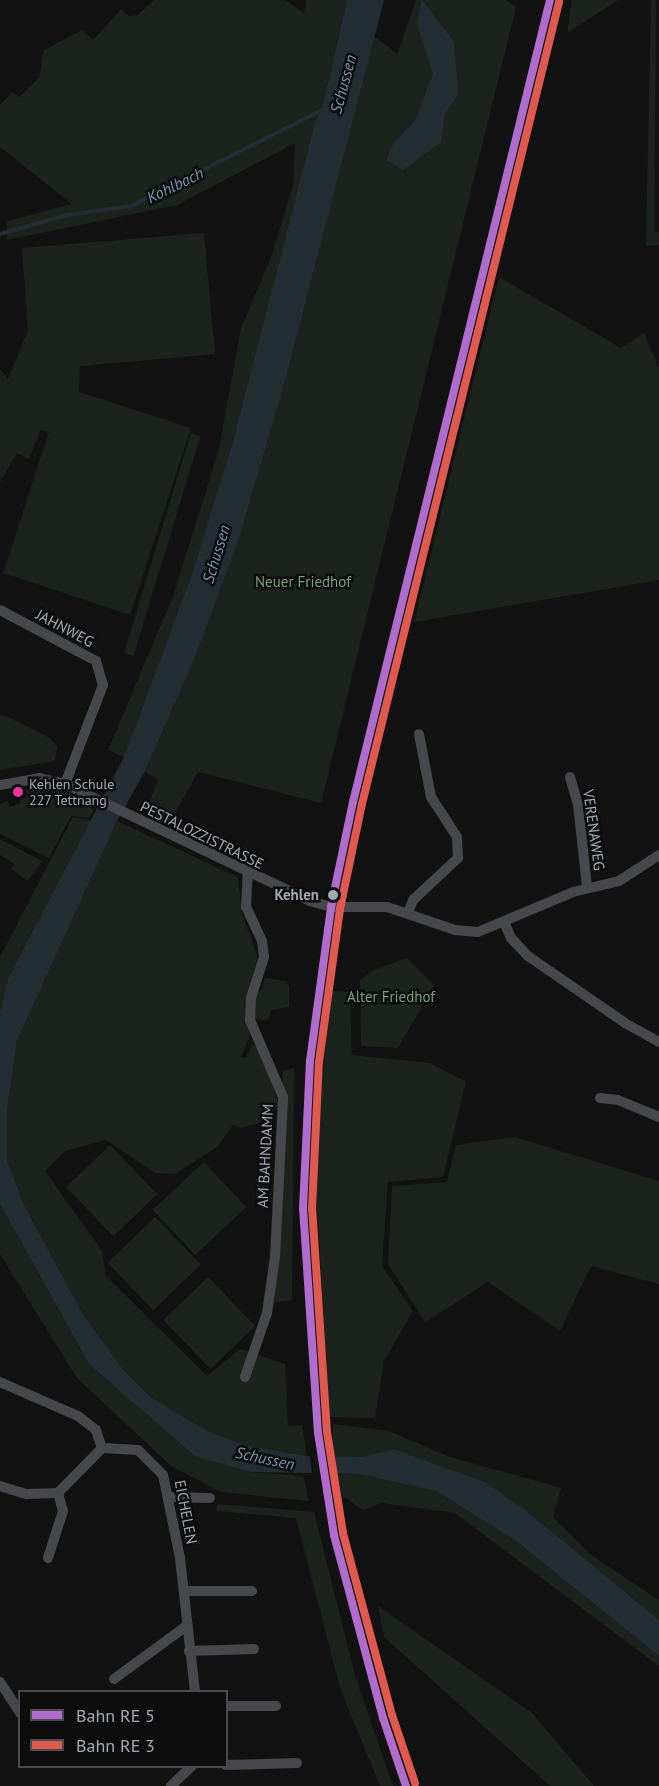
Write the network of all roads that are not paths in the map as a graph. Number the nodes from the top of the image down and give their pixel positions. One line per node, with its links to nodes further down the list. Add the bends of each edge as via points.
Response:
1 (0, 610): 5 (street, JAHNWEG, via 96,661 103,685)
2 (419, 734): 9 (street, via 431,798 457,837 458,858 413,900)
3 (570, 777): 8 (street, VERENAWEG, via 578,805)
4 (0, 785): 5 (street, PESTALOZZISTRASSE, via 39,778)
5 (70, 786): 7 (street, PESTALOZZISTRASSE)
6 (659, 855): 8 (street, via 619,881)
7 (248, 874): 9 (street, PESTALOZZISTRASSE, via 323,905 387,907); 14 (street, AM BAHNDAMM, via 246,907 262,941 264,957 251,998 250,1020 283,1097 275,1257 267,1313)
8 (587, 887): 10 (street, via 544,903)
9 (408, 913): 10 (street, via 455,930 478,932)
10 (505, 924): 11 (street, via 511,938 528,956)
11 (659, 1042)
12 (600, 1098): 13 (street, via 618,1100)
13 (659, 1117)
14 (245, 1377)
15 (0, 1382): 16 (street, via 78,1416 96,1430)
16 (102, 1448): 18 (street); 19 (street, EICHELEN, via 138,1450 163,1475)
17 (0, 1486): 18 (street, via 27,1494)
18 (58, 1493): 21 (street, via 63,1511)
19 (169, 1497): 20 (street); 22 (street, EICHELEN)
20 (210, 1498)
21 (48, 1557)
22 (184, 1591): 23 (street); 24 (street, EICHELEN)
23 (252, 1591)
24 (185, 1627): 26 (street, EICHELEN); 27 (street)
25 (254, 1649): 26 (street)
26 (189, 1651): 29 (street, EICHELEN)
27 (114, 1679)
28 (0, 1682): 32 (street)
29 (190, 1689)
30 (228, 1706): 31 (street)
31 (276, 1706)
32 (18, 1710)
33 (297, 1763): 34 (street)
34 (228, 1765)
35 (191, 1768): 36 (street)
36 (171, 1786)

